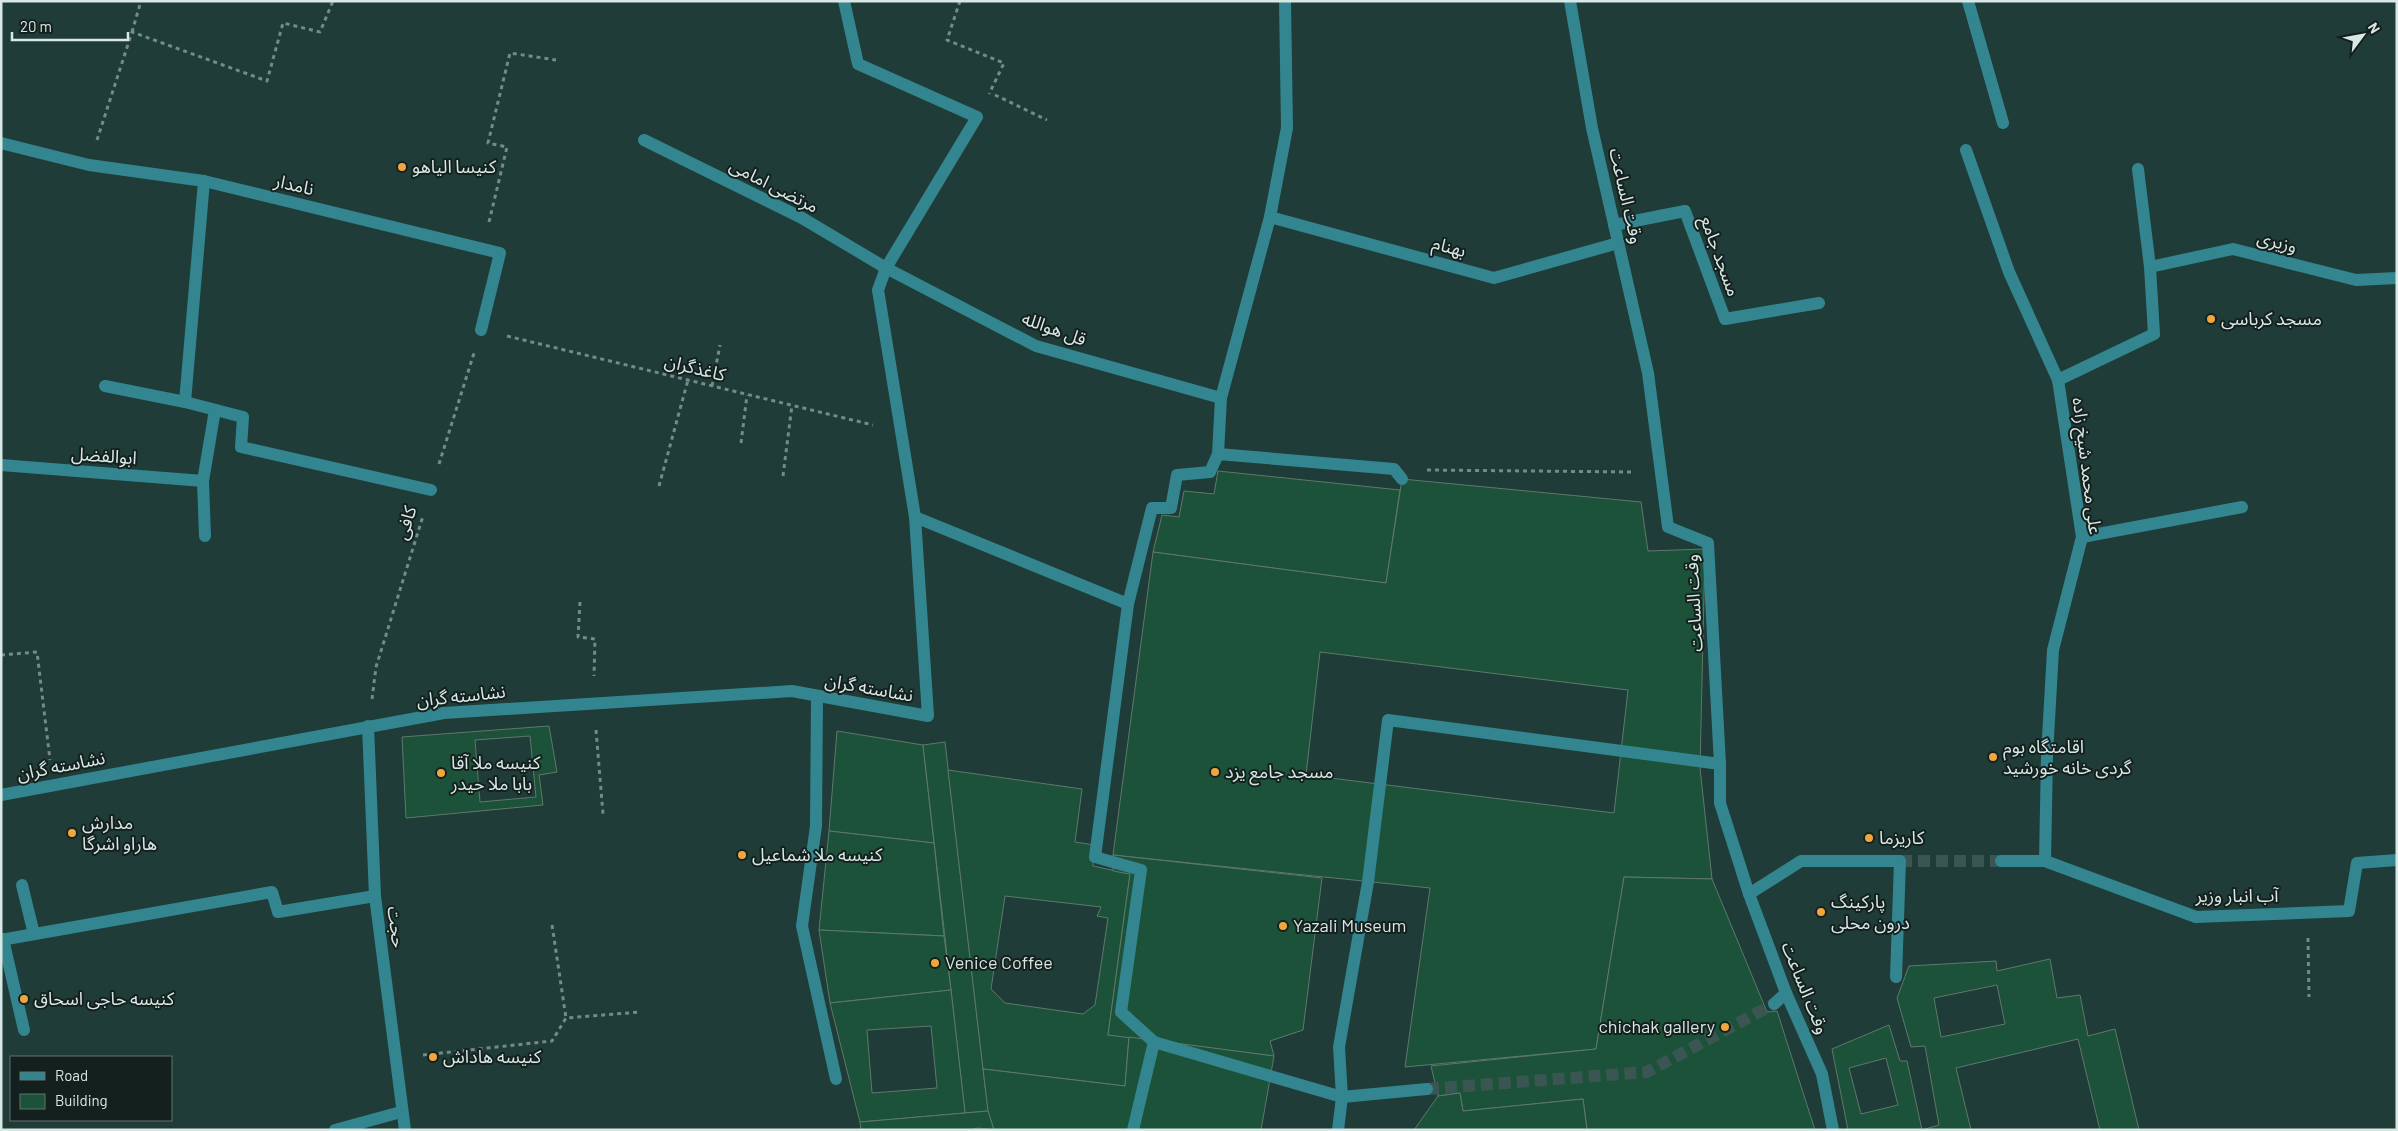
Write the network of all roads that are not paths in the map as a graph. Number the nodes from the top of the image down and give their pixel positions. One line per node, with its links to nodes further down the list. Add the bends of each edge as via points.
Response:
1 (844, 1): 15 (street, via 858,64 977,118)
2 (1284, 1): 11 (street, via 1287,128)
3 (1570, 1): 12 (street, وقت الساعت, via 1592,128)
4 (1968, 1): 5 (street)
5 (2004, 123)
6 (644, 140): 15 (street, مرتضی امامی, via 802,218)
7 (1, 144): 10 (street, نامدار, via 89,165)
8 (1966, 150): 19 (street, علی محمد شیخ زاده, via 2009,272)
9 (2138, 169): 14 (street)
10 (204, 181): 18 (street, نامدار, via 500,253); 22 (street)
11 (1270, 217): 13 (street, بهنام, via 1494,278); 21 (street)
12 (1614, 225): 13 (street, وقت الساعت); 17 (street, مسجد جامع, via 1685,211 1725,319)
13 (1618, 243): 36 (street, وقت الساعت, via 1648,373 1668,527 1708,543)
14 (2150, 267): 16 (street, وزیری, via 2233,249 2356,280); 19 (street, via 2154,334)
15 (886, 268): 21 (street, قل هوالله, via 1036,346); 30 (street, via 878,290)
16 (2397, 278)
17 (1819, 303)
18 (481, 330)
19 (2058, 380): 32 (street, علی محمد شیخ زاده)
20 (105, 386): 22 (street)
21 (1221, 398): 24 (street)
22 (185, 402): 23 (street)
23 (215, 410): 27 (street); 28 (street, via 243,417 241,447)
24 (1218, 454): 26 (street); 33 (street, via 1210,472 1178,476 1171,508 1152,508)
25 (1, 465): 27 (street, ابوالفضل)
26 (1398, 474)
27 (204, 481): 31 (street)
28 (431, 490)
29 (2242, 507): 32 (street)
30 (915, 517): 33 (street); 34 (street, نشاسته گران, via 928,716)
31 (205, 536)
32 (2082, 537): 40 (street, علی محمد شیخ زاده, via 2052,650)
33 (1128, 604): 50 (street, via 1095,857 1141,870 1121,1012)
34 (817, 696): 35 (street, نشاسته گران, via 792,691 444,713); 51 (street, via 816,826 802,926)
35 (368, 726): 37 (street, نشاسته گران); 43 (street, حجت)
36 (1720, 764): 42 (street, وقت الساعت, via 1720,803); 53 (street, via 1388,720 1368,882 1339,1047)
37 (1, 795)
38 (2397, 860): 40 (street, آب انبار وزیر, via 2357,863 2349,911 2196,917)
39 (2001, 861): 40 (street)
40 (2046, 861)
41 (22, 885): 44 (street)
42 (1749, 894): 46 (street, via 1801,861 1900,861); 47 (street, وقت الساعت)
43 (375, 896): 44 (street, via 278,912 272,892); 54 (street, حجت)
44 (34, 934): 45 (street)
45 (2, 940): 49 (street)
46 (1896, 976)
47 (1786, 994): 48 (street); 59 (street, وقت الساعت, via 1822,1074)
48 (1774, 1004)
49 (24, 1030)
50 (1154, 1042): 53 (street); 57 (street)
51 (836, 1079)
52 (1427, 1089): 53 (street)
53 (1342, 1097): 58 (street)
54 (402, 1112): 55 (street); 56 (street, حجت)
55 (335, 1130)
56 (405, 1130)
57 (1133, 1130)
58 (1338, 1130)
59 (1833, 1130)

